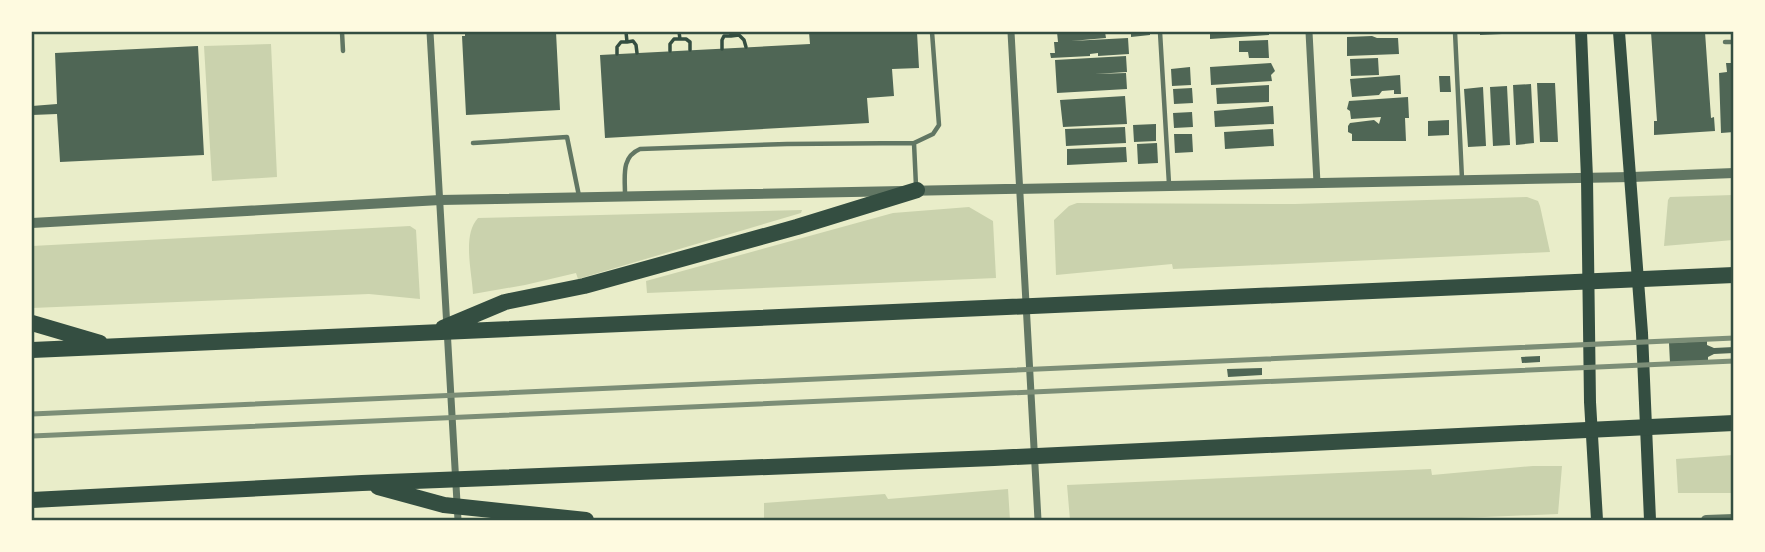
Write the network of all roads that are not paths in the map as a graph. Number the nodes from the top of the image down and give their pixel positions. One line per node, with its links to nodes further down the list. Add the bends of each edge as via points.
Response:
1 (342, 32): 12 (lane)
2 (430, 32): 25 (street)
3 (932, 32): 14 (lane, via 939,125 933,134)
4 (1011, 32): 21 (street)
5 (1160, 32): 20 (lane)
6 (1309, 32): 19 (street)
7 (1455, 32): 18 (lane)
8 (1581, 32): 17 (main road)
9 (1619, 32): 16 (main road)
10 (1725, 42): 11 (lane)
11 (1734, 42)
12 (343, 51)
13 (473, 143): 24 (lane, via 567,137)
14 (914, 143): 22 (lane); 23 (lane, via 640,149 627,158)
15 (1734, 173): 16 (street)
16 (1632, 177): 17 (street); 42 (main road)
17 (1587, 178): 18 (street); 41 (main road)
18 (1462, 180): 19 (street)
19 (1317, 183): 20 (street)
20 (1169, 186): 21 (street)
21 (1019, 188): 22 (street); 40 (street)
22 (917, 190): 23 (street); 29 (highway, via 584,286 505,302)
23 (625, 196): 24 (street)
24 (579, 197): 25 (street)
25 (440, 200): 26 (street); 38 (street)
26 (32, 223)
27 (1734, 275): 29 (highway)
28 (32, 323): 30 (highway)
29 (432, 332): 30 (highway)
30 (113, 347): 31 (highway)
31 (32, 350)
32 (1734, 424): 33 (highway)
33 (362, 483): 34 (highway); 39 (highway, via 444,505)
34 (60, 499): 35 (highway); 36 (highway)
35 (32, 500)
36 (32, 508)
37 (1734, 519): 43 (street)
38 (458, 520)
39 (586, 520)
40 (1038, 520)
41 (1597, 520)
42 (1650, 520)
43 (1706, 520)

